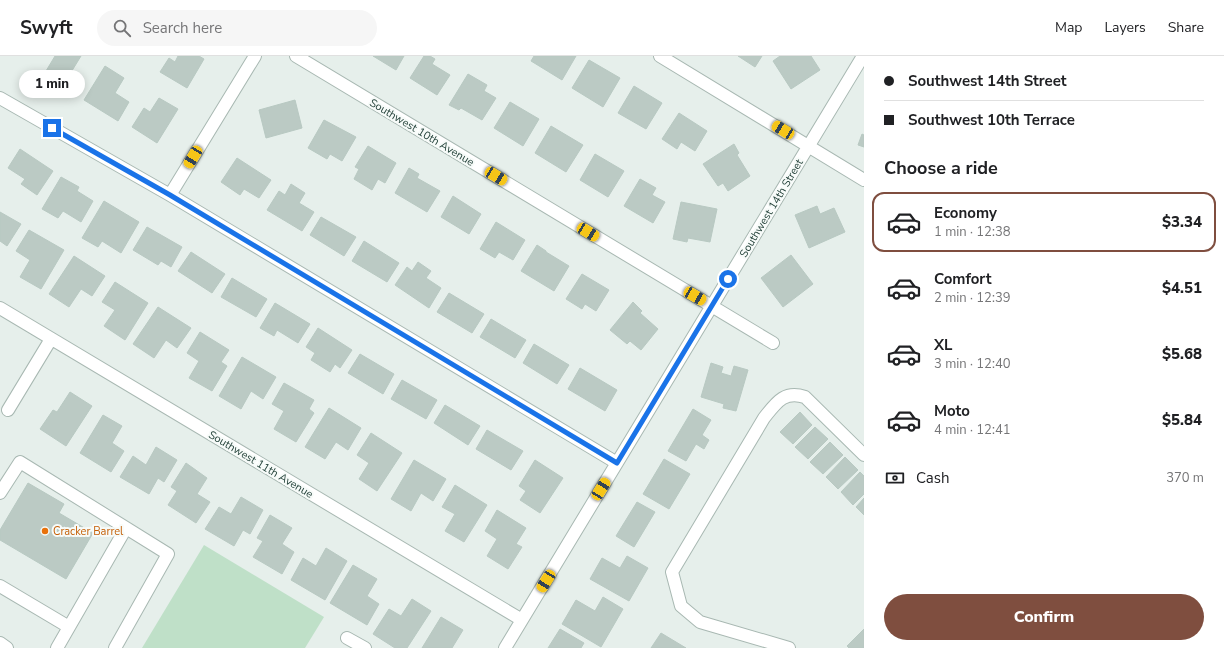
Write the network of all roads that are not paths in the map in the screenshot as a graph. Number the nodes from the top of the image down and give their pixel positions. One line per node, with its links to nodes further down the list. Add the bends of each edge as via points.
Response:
1 (254, 56): 8 (street)
2 (296, 56): 9 (street, Southwest 10th Avenue)
3 (660, 56): 6 (street)
4 (863, 56): 6 (street, Southwest 14th Street)
5 (0, 98): 8 (street)
6 (808, 145): 7 (street); 9 (street, Southwest 14th Street)
7 (864, 180)
8 (170, 195): 15 (street)
9 (712, 306): 12 (street, Southwest 10th Avenue); 15 (street, Southwest 14th Street)
10 (0, 308): 11 (street, Southwest 11th Avenue)
11 (51, 339): 13 (street); 19 (street, Southwest 11th Avenue)
12 (773, 343)
13 (8, 410)
14 (864, 455): 28 (street, via 805,397 784,397 764,418 672,572 681,606 700,622)
15 (617, 463): 19 (street, Southwest 14th Street)
16 (0, 493): 17 (street, via 20,462)
17 (126, 528): 20 (street); 25 (street, via 168,554)
18 (0, 586): 20 (street)
19 (522, 620): 27 (street, Southwest 14th Street)
20 (69, 628): 24 (street)
21 (347, 638): 26 (street)
22 (0, 644): 23 (street)
23 (7, 648)
24 (57, 648)
25 (115, 648)
26 (365, 648)
27 (505, 648)
28 (789, 648)

